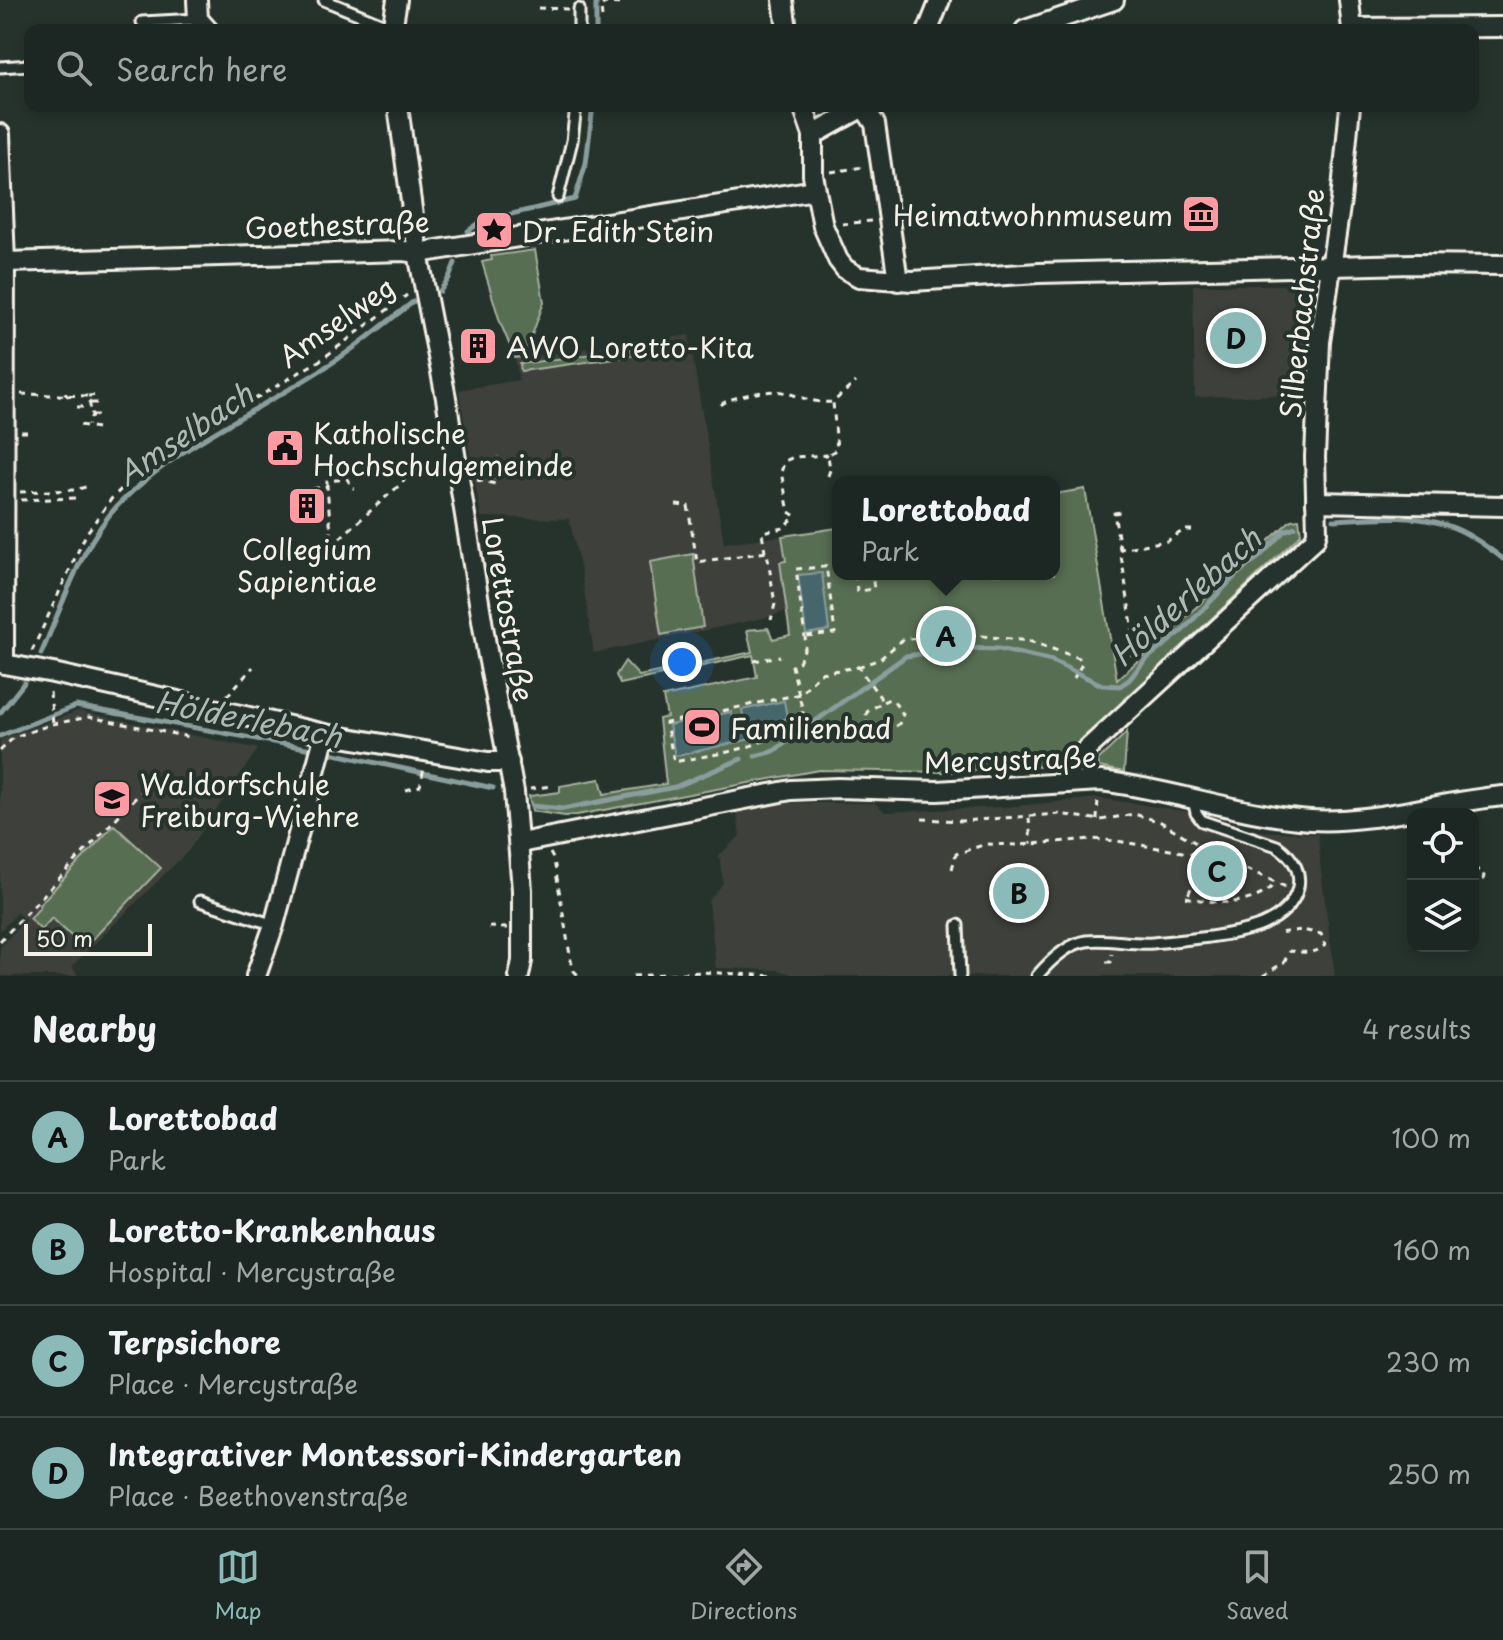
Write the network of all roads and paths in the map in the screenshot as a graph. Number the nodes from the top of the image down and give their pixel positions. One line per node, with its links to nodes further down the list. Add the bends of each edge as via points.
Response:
1 (324, 0): 13 (lane)
2 (397, 0): 14 (street)
3 (783, 0): 16 (street)
4 (940, 0): 17 (street)
5 (1114, 0): 18 (street)
6 (1349, 0): 19 (street)
7 (623, 4): 11 (path, via 604,3)
8 (538, 8): 9 (path)
9 (579, 9): 15 (lane)
10 (201, 16): 12 (lane)
11 (602, 17)
12 (142, 22)
13 (380, 24)
14 (393, 24)
15 (579, 24)
16 (786, 24)
17 (930, 24)
18 (1043, 24)
19 (1351, 24)
20 (1479, 27): 21 (street)
21 (1503, 27)
22 (24, 65): 23 (lane)
23 (0, 67)
24 (399, 112): 37 (street, Lorettostraße)
25 (575, 112): 34 (lane)
26 (805, 112): 31 (street)
27 (853, 112): 31 (street)
28 (868, 112): 32 (street)
29 (1349, 112): 40 (street, Silberbachstraße)
30 (0, 134): 38 (street)
31 (813, 135): 33 (street)
32 (882, 164): 33 (path); 35 (street)
33 (814, 183): 36 (street); 37 (street, Goethestraße)
34 (558, 197)
35 (890, 219): 36 (path); 41 (street)
36 (823, 226): 41 (street, via 845,269 859,277)
37 (418, 253): 38 (street, Goethestraße); 42 (street, Lorettostraße)
38 (3, 262): 45 (street)
39 (1503, 265): 40 (street)
40 (1330, 267): 41 (street); 75 (street, Silberbachstraße, via 1317,387)
41 (898, 281)
42 (425, 289): 93 (path, Amselweg, via 411,292 322,359 149,462 112,498 86,534); 105 (street, Lorettostraße)
43 (856, 382): 49 (path)
44 (64, 393): 45 (path); 47 (path); 48 (path)
45 (5, 394): 70 (street)
46 (98, 395): 47 (path)
47 (88, 396): 51 (path)
48 (73, 400)
49 (833, 402): 52 (path, via 778,391); 59 (path, via 837,449)
50 (99, 403): 51 (path)
51 (91, 405): 53 (path); 54 (path)
52 (721, 405)
53 (77, 407)
54 (92, 415): 55 (path); 57 (path)
55 (100, 415)
56 (80, 425): 57 (path)
57 (88, 425): 58 (path)
58 (97, 428)
59 (828, 455): 62 (path); 78 (path, via 785,461 781,472 789,512 795,516 784,528 762,532)
60 (498, 456): 63 (path)
61 (415, 460): 66 (path, via 403,482 332,545)
62 (828, 476)
63 (496, 484)
64 (53, 485): 69 (path)
65 (89, 486): 69 (path)
66 (327, 486): 67 (path); 68 (path, via 327,481 347,479)
67 (313, 489)
68 (354, 489)
69 (53, 491): 70 (path)
70 (5, 497): 71 (path); 92 (street)
71 (76, 498)
72 (676, 505): 78 (path, via 688,506 697,562)
73 (1503, 506): 75 (street)
74 (1122, 512): 77 (path, via 1114,513)
75 (1317, 516): 107 (street, via 1310,545 1072,763)
76 (1193, 530): 77 (path, via 1167,541)
77 (1120, 549): 84 (path)
78 (765, 552): 85 (path, via 775,604)
79 (826, 565): 80 (path); 87 (path, via 835,633); 88 (path, via 796,569)
80 (832, 566)
81 (856, 580): 82 (path, via 857,591 874,589)
82 (873, 580)
83 (1133, 583): 84 (path)
84 (1126, 584): 90 (path, via 1136,650)
85 (771, 620)
86 (827, 628): 87 (path)
87 (828, 634): 88 (path)
88 (806, 636): 97 (path, via 799,662 792,666)
89 (780, 656): 91 (path)
90 (1131, 656)
91 (754, 661)
92 (2, 664): 93 (street)
93 (24, 667): 100 (street)
94 (253, 667): 100 (path)
95 (858, 667): 96 (path, via 880,659 902,640 973,635 1029,641 1079,658 1082,664); 97 (path, via 820,673); 99 (path)
96 (1074, 678)
97 (800, 694): 97 (path, via 803,712 765,743 674,762 666,723)
98 (50, 696): 101 (path)
99 (881, 703): 99 (path, via 889,699 903,714 899,724 886,731 870,729 865,718)
100 (213, 710): 103 (street)
101 (52, 721): 102 (path, via 89,717); 104 (path, via 14,737)
102 (189, 737)
103 (323, 747): 105 (street); 124 (street)
104 (0, 751)
105 (509, 762): 117 (street, Lorettostraße)
106 (424, 767): 108 (path, via 420,786)
107 (1067, 783): 112 (street, Mercystraße, via 1123,784); 116 (street, Mercystraße, via 967,790 791,790)
108 (406, 790)
109 (142, 791): 127 (path)
110 (1503, 796): 112 (street, Mercystraße, via 1320,820)
111 (1098, 798): 115 (path)
112 (1193, 799): 122 (lane, via 1202,821 1286,853 1300,876)
113 (1029, 818): 114 (path); 115 (path, via 1059,814); 118 (path)
114 (922, 819)
115 (1097, 820): 119 (path, via 1149,817 1206,849)
116 (543, 839): 117 (street, Mercystraße); 132 (path, via 554,860 571,961)
117 (520, 843): 131 (street, Lorettostraße)
118 (1031, 844): 119 (path, via 1093,839); 120 (path, via 986,844 965,850 956,854)
119 (1205, 855): 121 (path); 121 (path, via 1187,897 1240,901)
120 (952, 869)
121 (1276, 882): 122 (path)
122 (1297, 892): 136 (lane, via 1263,925 1150,947 1086,941 1070,947)
123 (200, 901): 124 (lane)
124 (274, 925): 130 (street)
125 (958, 925): 135 (lane)
126 (1275, 933): 137 (path, via 1313,931 1321,934 1325,945 1313,952 1290,951)
127 (0, 941)
128 (1112, 956): 129 (path)
129 (1106, 962)
130 (256, 976)
131 (519, 976)
132 (579, 976)
133 (633, 976): 134 (path)
134 (774, 976)
135 (960, 976)
136 (1037, 976)
137 (1263, 976)

